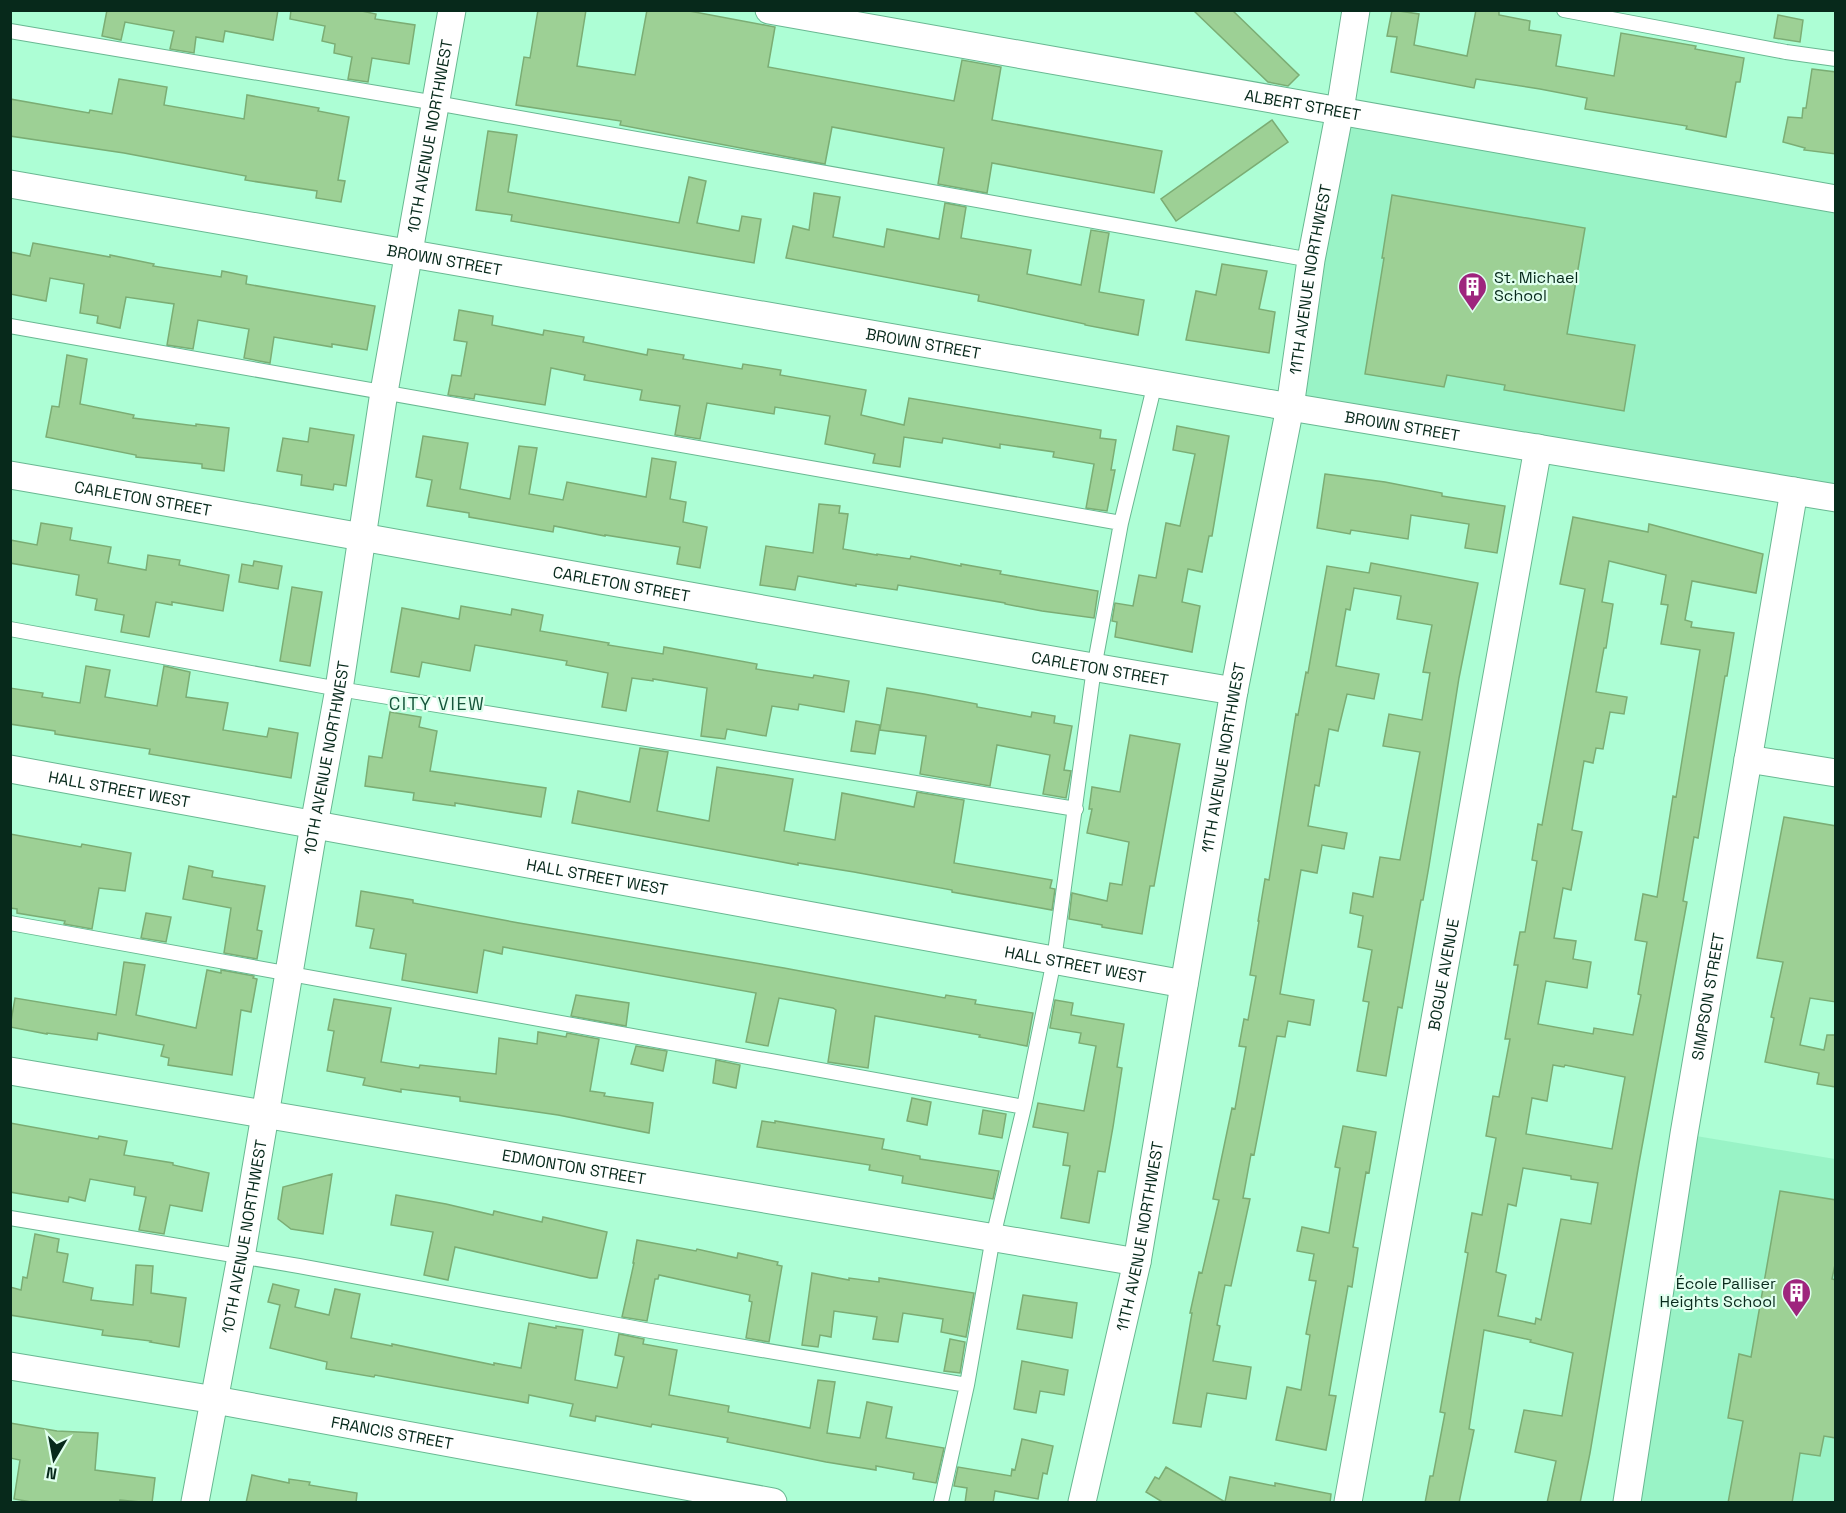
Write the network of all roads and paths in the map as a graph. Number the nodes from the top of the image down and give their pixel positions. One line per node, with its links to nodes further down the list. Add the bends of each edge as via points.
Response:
1 (452, 10): 7 (street, 10TH AVENUE NORTHWEST)
2 (769, 10): 8 (street, ALBERT STREET)
3 (1356, 10): 8 (street, 11TH AVENUE NORTHWEST)
4 (1564, 10): 6 (lane)
5 (10, 32): 7 (lane)
6 (1836, 59)
7 (436, 103): 11 (street, 10TH AVENUE NORTHWEST); 12 (lane)
8 (1340, 110): 10 (street, ALBERT STREET); 12 (street, 11TH AVENUE NORTHWEST)
9 (10, 184): 11 (street, BROWN STREET)
10 (1836, 199)
11 (410, 255): 14 (street, BROWN STREET); 15 (street, 10TH AVENUE NORTHWEST)
12 (1311, 260): 16 (street, 11TH AVENUE NORTHWEST)
13 (10, 326): 15 (lane)
14 (1155, 382): 16 (street, BROWN STREET); 21 (lane)
15 (384, 392): 21 (lane); 22 (street, 10TH AVENUE NORTHWEST)
16 (1290, 407): 17 (street, BROWN STREET); 26 (street, 11TH AVENUE NORTHWEST)
17 (1538, 448): 19 (street, BROWN STREET); 50 (street, BOGUE AVENUE)
18 (10, 474): 22 (street, CARLETON STREET)
19 (1794, 491): 20 (street, BROWN STREET); 27 (street, SIMPSON STREET)
20 (1836, 498)
21 (1121, 523): 24 (lane)
22 (363, 536): 24 (street, CARLETON STREET); 25 (street, 10TH AVENUE NORTHWEST)
23 (10, 629): 25 (lane)
24 (1094, 668): 26 (street, CARLETON STREET); 30 (lane)
25 (339, 689): 30 (lane); 31 (street, 10TH AVENUE NORTHWEST)
26 (1234, 691): 35 (street, 11TH AVENUE NORTHWEST)
27 (1748, 759): 29 (street); 51 (street, SIMPSON STREET)
28 (10, 768): 31 (street, HALL STREET WEST)
29 (1836, 773)
30 (1076, 809): 33 (lane)
31 (314, 825): 33 (street, HALL STREET WEST); 34 (street, 10TH AVENUE NORTHWEST)
32 (10, 923): 34 (lane)
33 (1054, 960): 35 (street, HALL STREET WEST); 37 (lane)
34 (288, 973): 37 (lane); 38 (street, 10TH AVENUE NORTHWEST)
35 (1184, 984): 42 (street, 11TH AVENUE NORTHWEST)
36 (10, 1071): 38 (street, EDMONTON STREET)
37 (1024, 1107): 40 (lane)
38 (266, 1114): 40 (street, EDMONTON STREET); 41 (street, 10TH AVENUE NORTHWEST)
39 (10, 1218): 41 (lane)
40 (993, 1237): 42 (street, EDMONTON STREET); 44 (lane)
41 (241, 1257): 44 (lane); 45 (street, 10TH AVENUE NORTHWEST)
42 (1137, 1262): 49 (street, 11TH AVENUE NORTHWEST)
43 (10, 1366): 45 (street, FRANCIS STREET)
44 (967, 1385): 48 (lane)
45 (215, 1400): 46 (street, 10TH AVENUE NORTHWEST); 47 (street, FRANCIS STREET)
46 (195, 1503)
47 (773, 1503)
48 (941, 1503)
49 (1082, 1503)
50 (1348, 1503)
51 (1627, 1503)

